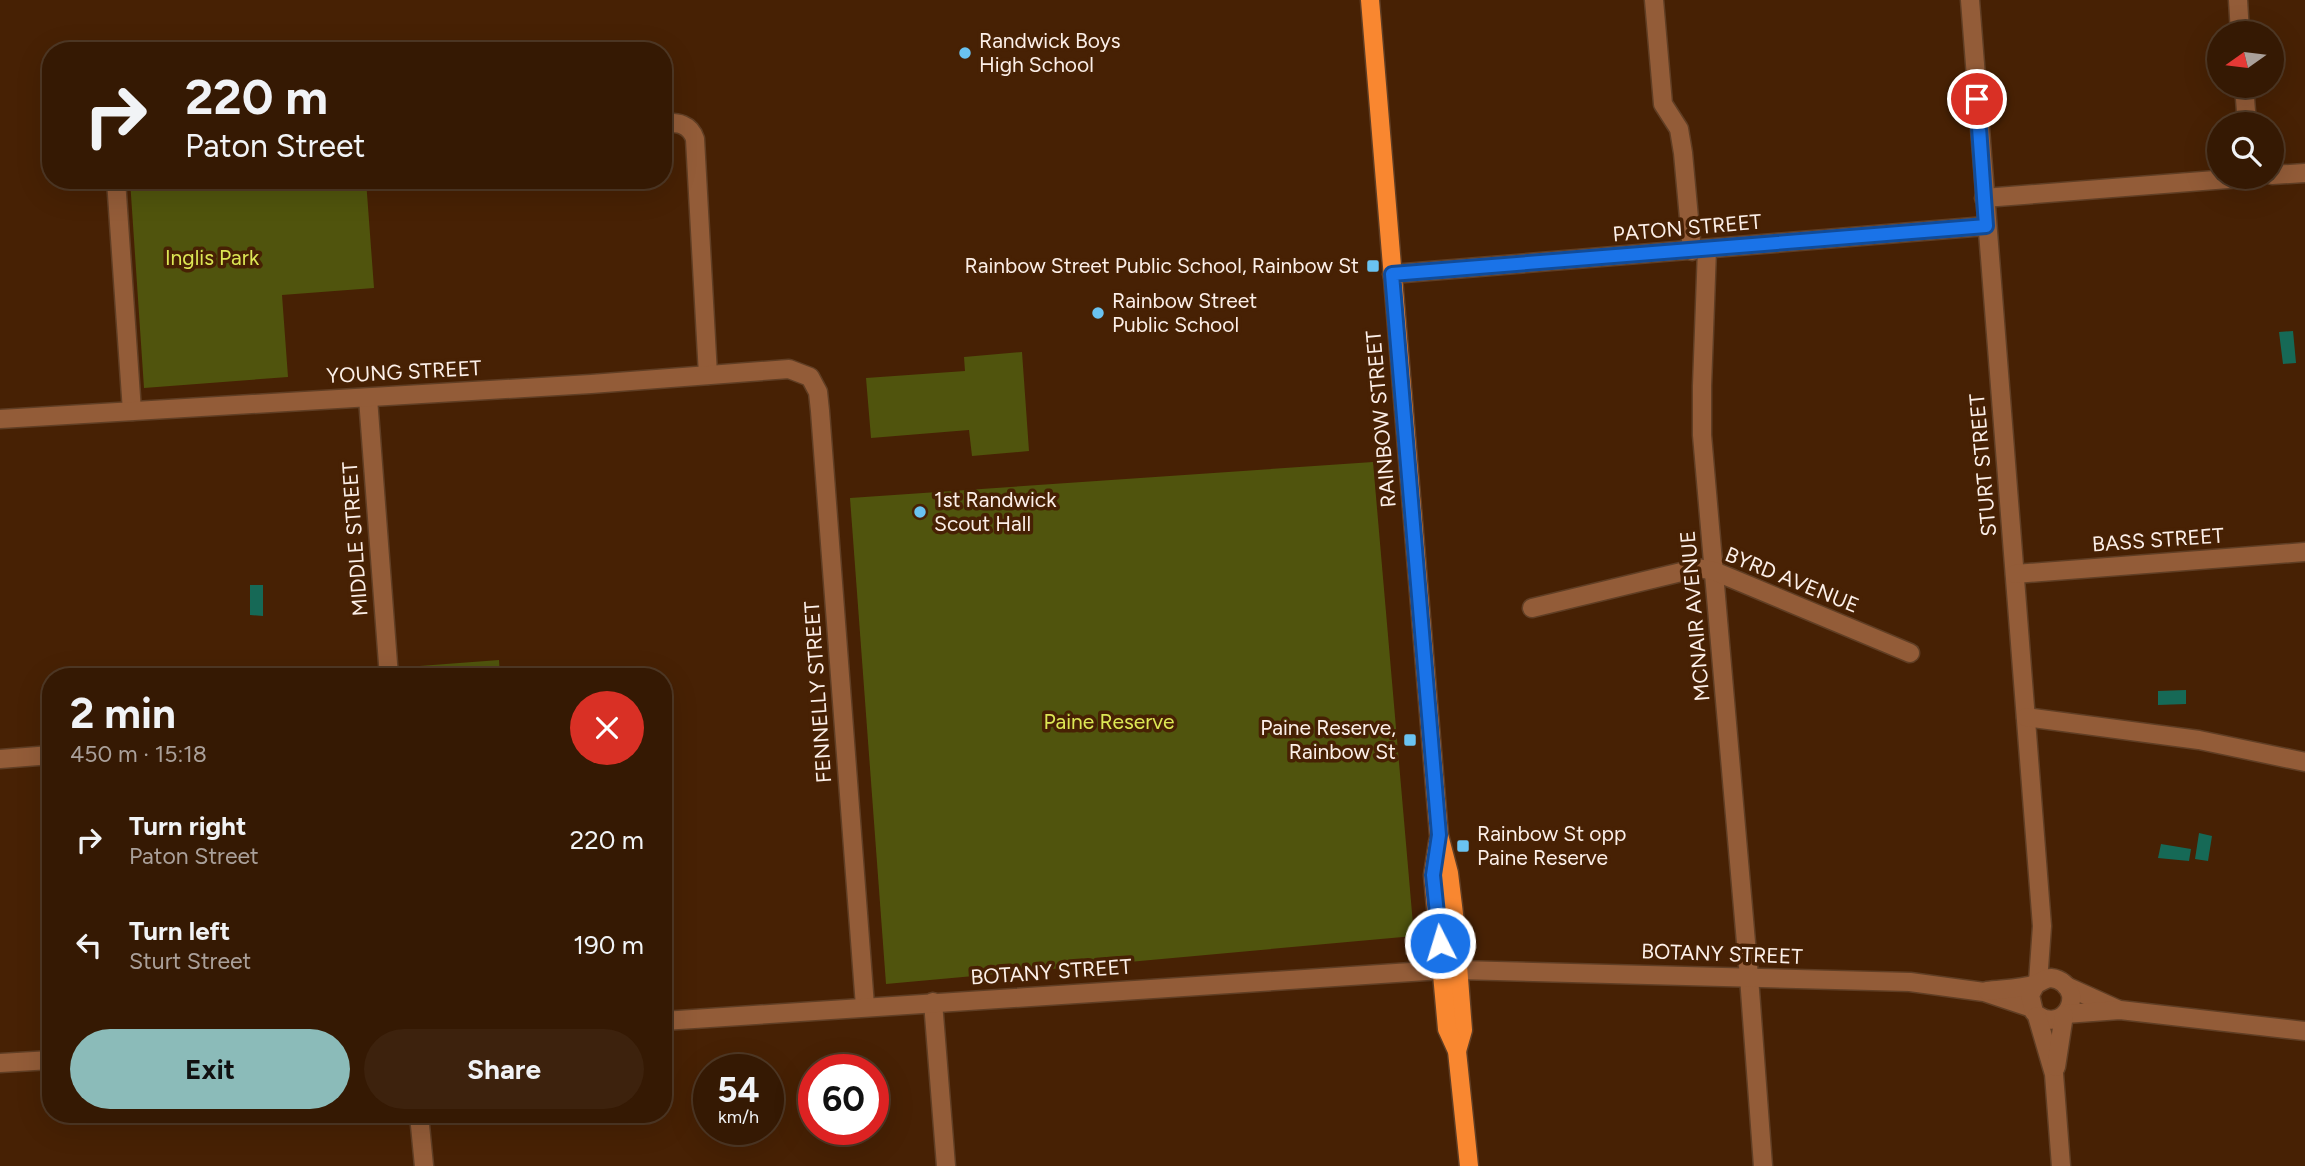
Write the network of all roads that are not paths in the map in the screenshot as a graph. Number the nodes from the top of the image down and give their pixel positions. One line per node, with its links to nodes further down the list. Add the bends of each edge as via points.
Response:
1 (1370, 0): 14 (main road, RAINBOW STREET)
2 (1654, 0): 13 (street, MCNAIR AVENUE, via 1663,104 1679,129)
3 (1970, 0): 11 (street, STURT STREET)
4 (2238, 0): 5 (street)
5 (2239, 21)
6 (672, 122): 15 (street, via 685,125 695,139)
7 (2305, 173): 8 (street)
8 (2284, 174)
9 (2207, 180): 11 (street)
10 (117, 189): 18 (street)
11 (1984, 198): 12 (street, STURT STREET)
12 (1986, 226): 13 (street, PATON STREET); 22 (street, STURT STREET)
13 (1700, 250): 14 (street, PATON STREET); 21 (street, MCNAIR AVENUE, via 1702,435)
14 (1392, 274): 31 (main road, RAINBOW STREET, via 1439,835 1449,873)
15 (708, 375): 16 (street, YOUNG STREET, via 789,369); 17 (street, YOUNG STREET)
16 (810, 377): 37 (street, FENNELLY STREET, via 820,411)
17 (368, 398): 18 (street, YOUNG STREET); 25 (street, MIDDLE STREET)
18 (132, 411): 19 (street, YOUNG STREET)
19 (0, 419)
20 (2305, 552): 22 (street, BASS STREET)
21 (1714, 571): 23 (street, BYRD AVENUE, via 1698,568); 24 (street, BYRD AVENUE); 32 (street, MCNAIR AVENUE)
22 (2015, 574): 26 (street, STURT STREET)
23 (1532, 608)
24 (1910, 653)
25 (388, 668)
26 (2026, 717): 29 (street, via 2199,740); 30 (street, STURT STREET)
27 (42, 756): 28 (street)
28 (0, 759)
29 (2305, 762)
30 (2042, 926): 33 (street, STURT STREET); 34 (street, STURT STREET)
31 (1450, 970): 32 (street, BOTANY STREET); 36 (street, BOTANY STREET); 49 (main road, RAINBOW STREET, via 1447,1029 1457,1051)
32 (1749, 977): 35 (street, BOTANY STREET, via 1910,982); 50 (street, MCNAIR AVENUE)
33 (2037, 983): 34 (street, via 2048,978); 35 (street, BOTANY STREET); 39 (street, via 2030,995)
34 (2063, 983): 38 (street); 40 (street, via 2071,997)
35 (1984, 992): 39 (street, BOTANY STREET)
36 (933, 1002): 37 (street, BOTANY STREET); 48 (street)
37 (865, 1006): 41 (street, BOTANY STREET)
38 (2120, 1010): 40 (street); 42 (street)
39 (2035, 1012): 40 (street, via 2048,1020); 45 (street)
40 (2064, 1015): 45 (street)
41 (672, 1020)
42 (2305, 1031)
43 (42, 1061): 44 (street)
44 (0, 1063)
45 (2054, 1074): 51 (street)
46 (420, 1123): 47 (street)
47 (424, 1166)
48 (946, 1166)
49 (1469, 1166)
50 (1763, 1166)
51 (2061, 1166)

